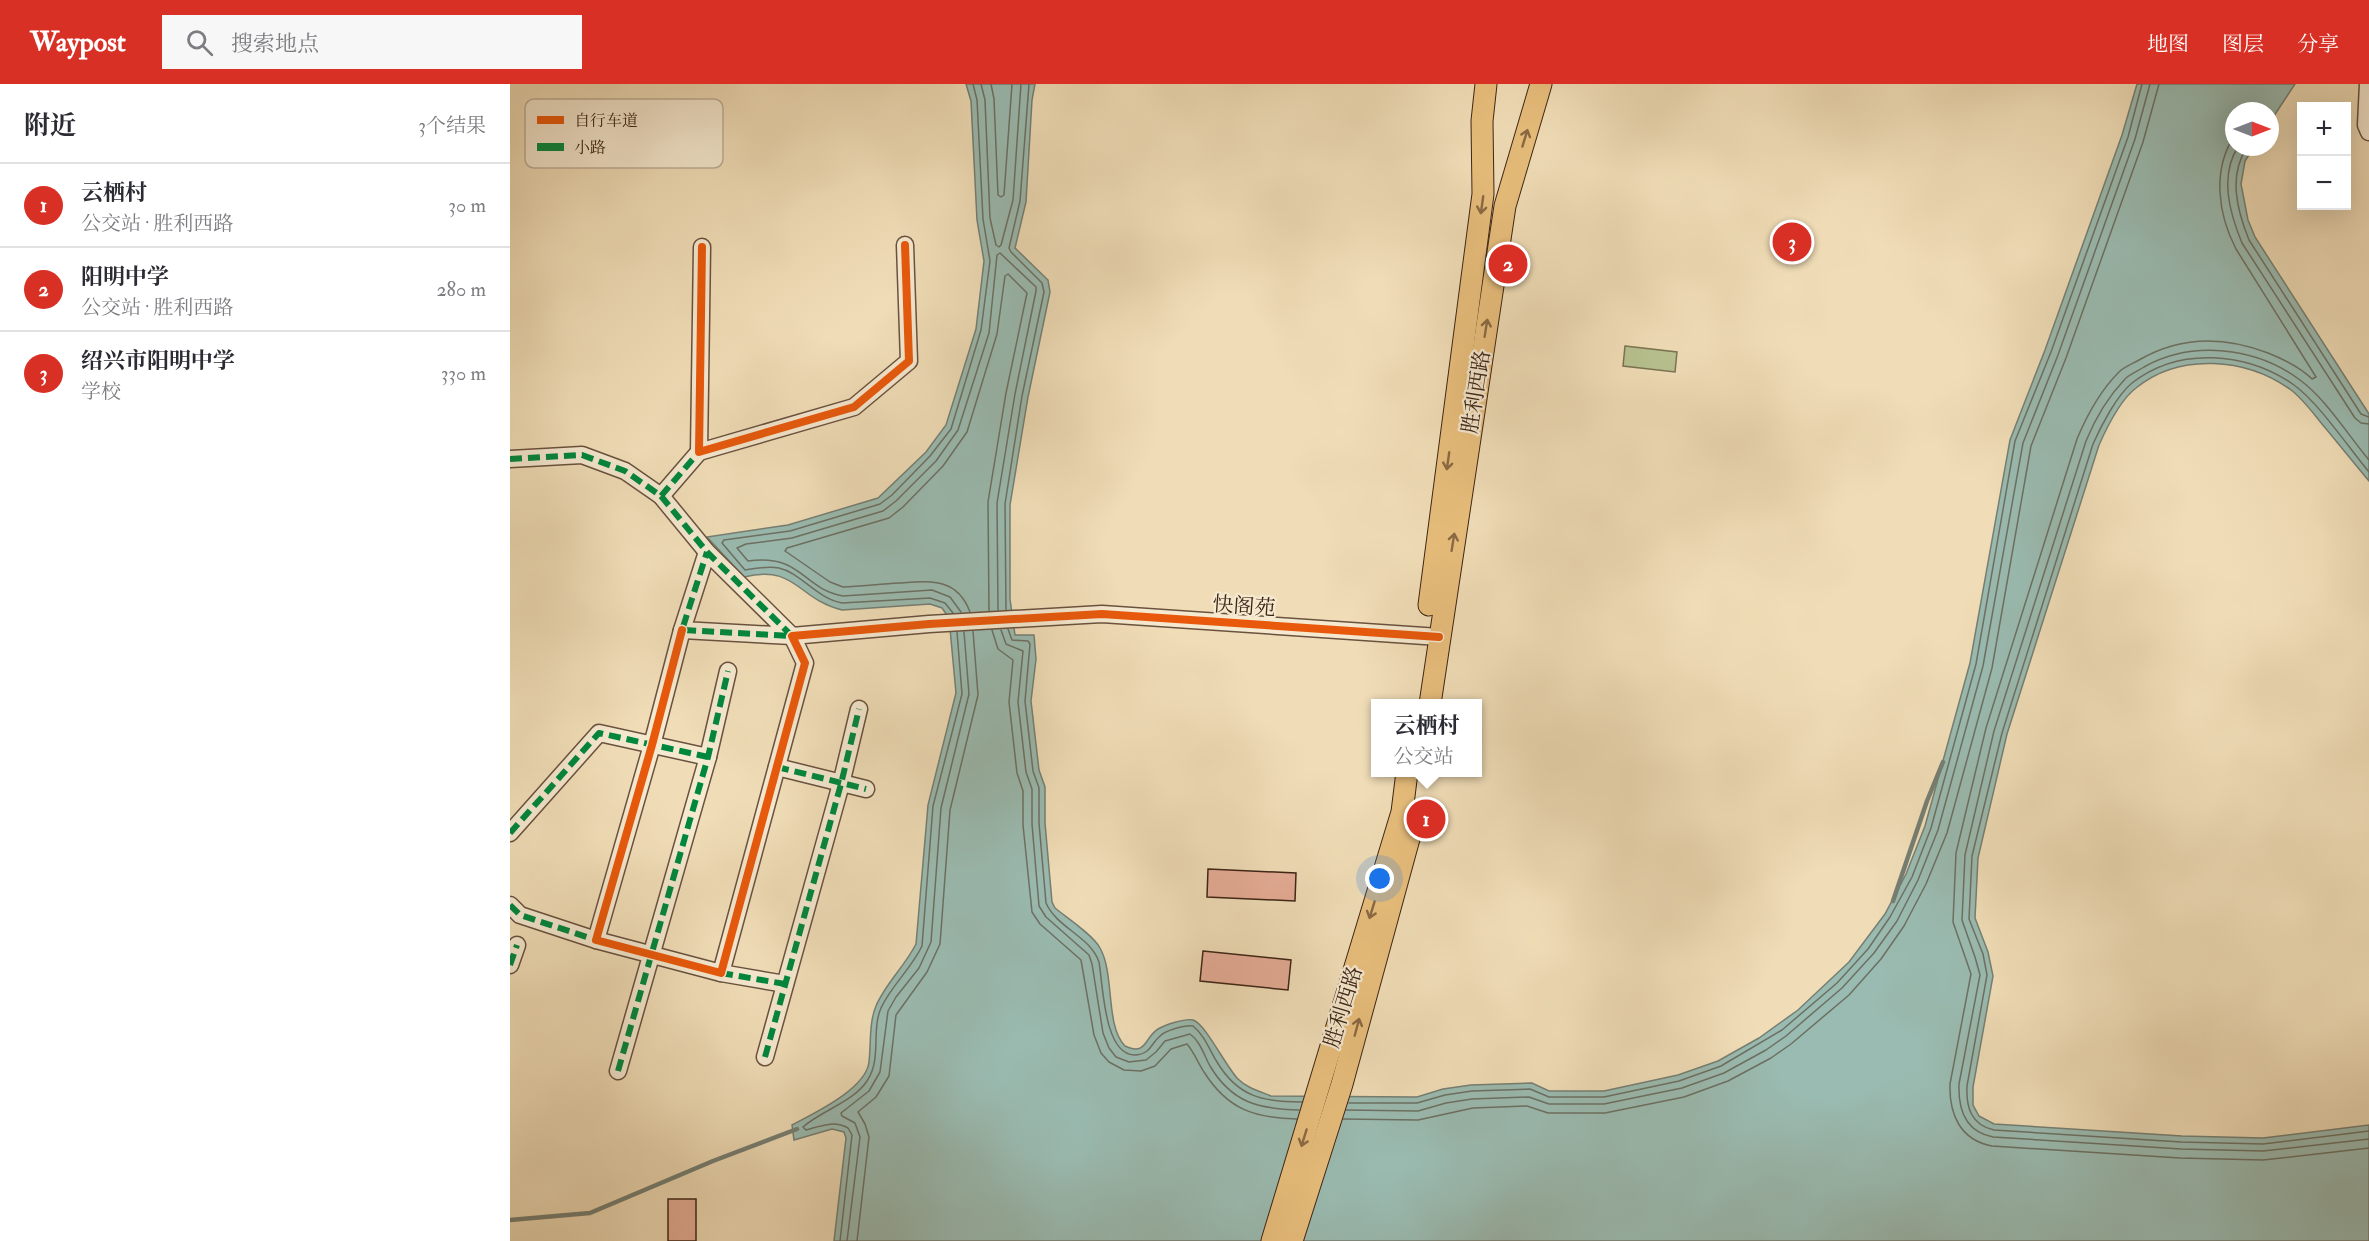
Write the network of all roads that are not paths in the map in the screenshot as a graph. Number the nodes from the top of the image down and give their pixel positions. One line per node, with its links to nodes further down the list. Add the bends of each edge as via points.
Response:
1 (1486, 84): 13 (main road, 胜利西路, one-way to 13, via 1482,121 1484,194)
2 (1541, 84): 13 (main road, 胜利西路, one-way to 2, via 1505,206)
3 (2368, 84): 4 (street)
4 (2368, 127)
5 (905, 245): 7 (street, via 909,361 854,407)
6 (702, 247): 7 (street)
7 (699, 452): 9 (street)
8 (510, 459): 9 (street, via 582,455 626,471)
9 (661, 496): 10 (street)
10 (707, 552): 11 (street); 12 (street)
11 (682, 630): 12 (street, 快阁苑); 18 (street)
12 (792, 636): 13 (street, 快阁苑, via 1102,614); 20 (street, via 805,663)
13 (1432, 636): 15 (main road, 胜利西路); 16 (main road, 胜利西路)
14 (728, 671): 19 (street)
15 (1417, 699)
16 (1430, 699)
17 (859, 709): 23 (street)
18 (652, 745): 19 (street); 25 (street, via 599,733); 27 (street)
19 (708, 757): 29 (street)
20 (777, 767): 23 (street); 31 (street)
21 (1406, 777): 35 (main road, 胜利西路, one-way to 35, via 1402,812)
22 (1420, 777): 36 (main road, 胜利西路, one-way to 22, via 1342,1084 1415,815)
23 (841, 784): 24 (street); 32 (street)
24 (866, 789)
25 (510, 833)
26 (510, 905): 27 (street, via 520,915)
27 (596, 940): 29 (street)
28 (517, 945): 30 (street)
29 (652, 955): 31 (street); 34 (street)
30 (510, 965)
31 (721, 973): 32 (street)
32 (785, 984): 33 (street)
33 (765, 1057)
34 (618, 1071)
35 (1272, 1241)
36 (1292, 1241)

